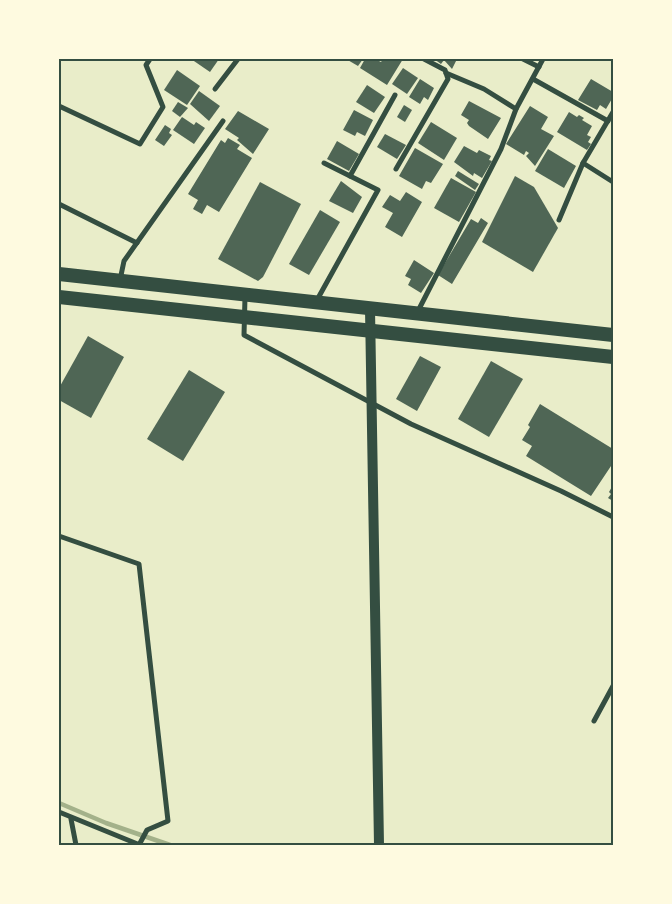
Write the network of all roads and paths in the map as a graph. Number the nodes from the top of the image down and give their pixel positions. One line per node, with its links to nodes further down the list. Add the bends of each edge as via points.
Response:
1 (150, 59): 11 (street, via 146,65 163,107 140,144)
2 (238, 59): 9 (street)
3 (424, 59): 7 (street)
4 (523, 59): 6 (street)
5 (543, 59): 6 (street)
6 (539, 67): 8 (street)
7 (446, 73): 12 (street); 18 (street, via 448,79)
8 (533, 79): 12 (street); 15 (street)
9 (215, 89)
10 (395, 95): 19 (street)
11 (59, 106)
12 (516, 109): 30 (street, via 502,149)
13 (613, 112): 15 (street)
14 (223, 121): 23 (street)
15 (608, 121): 17 (street)
16 (324, 163): 19 (street)
17 (583, 163): 20 (street); 22 (street)
18 (396, 170)
19 (350, 176): 28 (street, via 378,190)
20 (613, 182)
21 (59, 204): 23 (street)
22 (559, 220)
23 (137, 243): 25 (street, via 124,261)
24 (59, 274): 25 (highway)
25 (120, 280): 26 (highway)
26 (245, 294): 28 (highway); 31 (street)
27 (59, 297): 31 (highway)
28 (316, 302): 29 (highway)
29 (370, 309): 30 (highway); 32 (main road)
30 (416, 314): 33 (highway)
31 (245, 317): 32 (highway); 35 (street, via 244,335)
32 (372, 330): 34 (highway); 35 (main road)
33 (613, 334)
34 (613, 357)
35 (370, 402): 36 (street); 44 (main road)
36 (613, 517)
37 (59, 536): 42 (street, via 139,564 168,821 155,825 144,834)
38 (613, 686): 39 (street)
39 (594, 721)
40 (59, 812): 41 (street)
41 (71, 819): 42 (street); 43 (street)
42 (140, 844)
43 (76, 845)
44 (379, 845)

